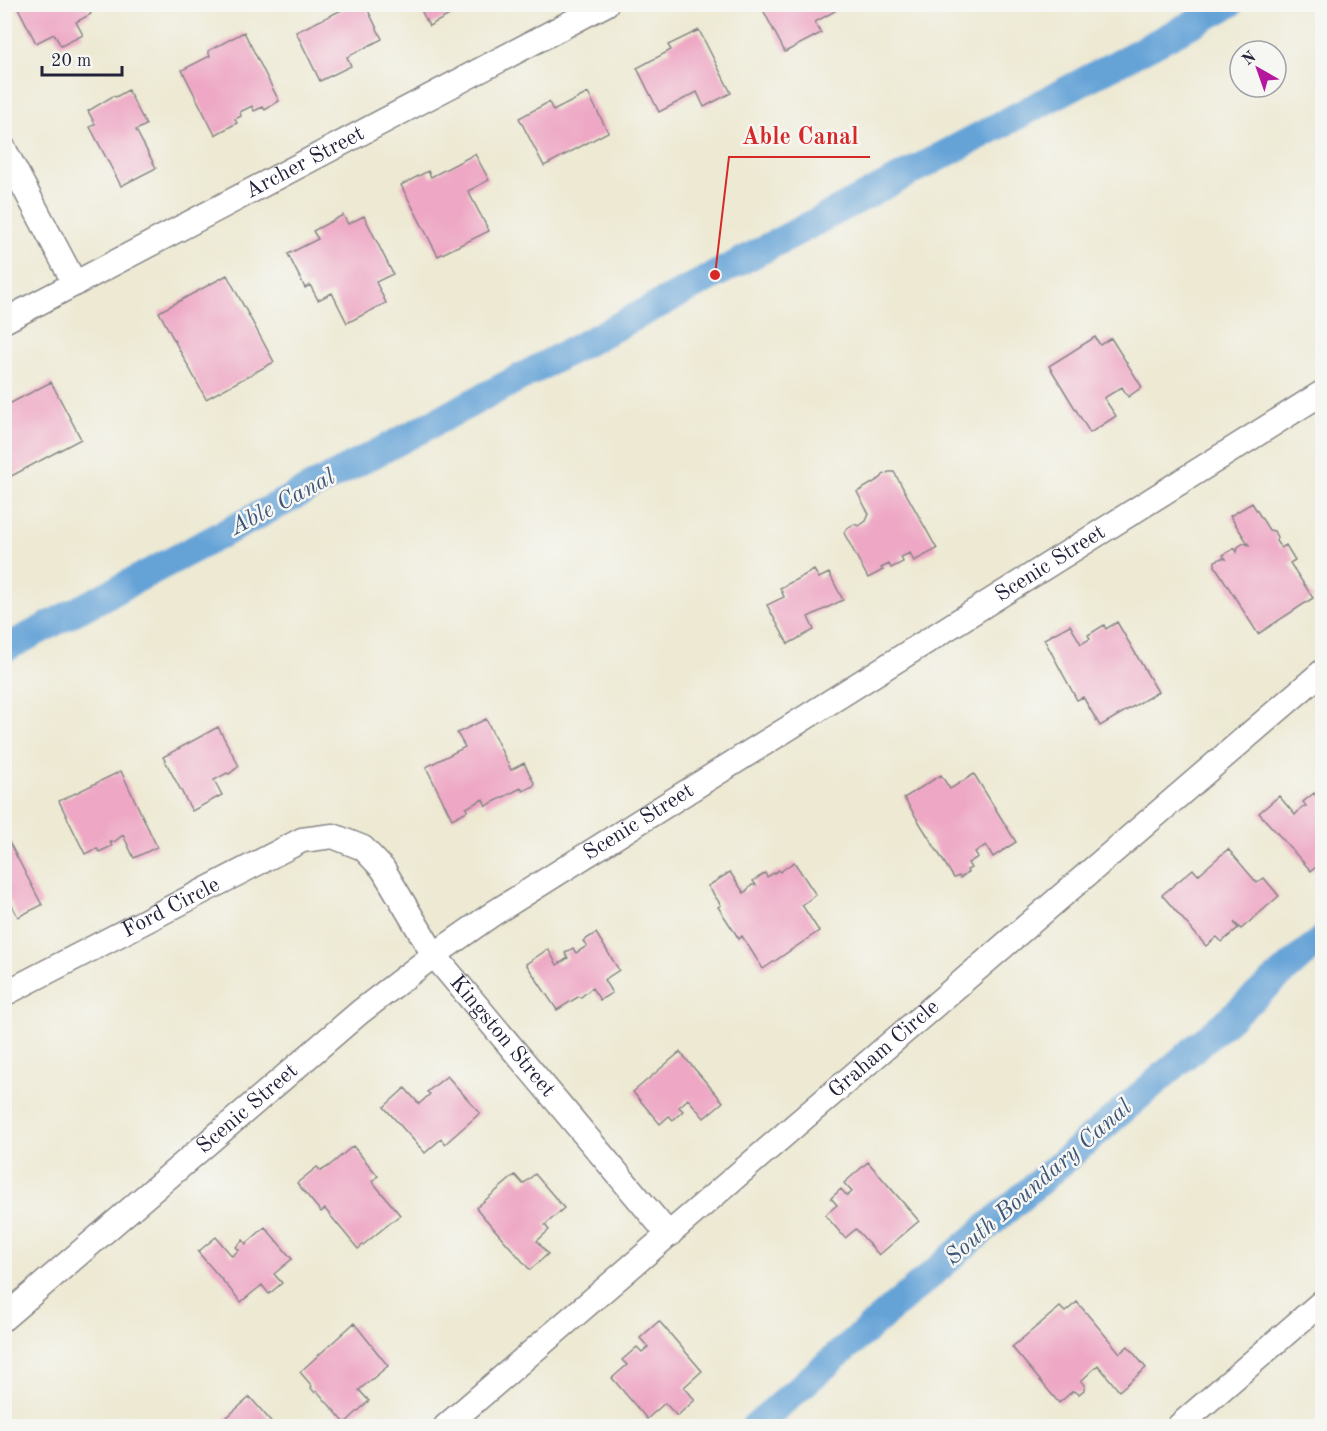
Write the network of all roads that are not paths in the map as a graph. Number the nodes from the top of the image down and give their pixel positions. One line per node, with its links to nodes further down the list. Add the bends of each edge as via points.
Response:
1 (606, 4): 3 (street, Archer Street)
2 (4, 150): 3 (street)
3 (75, 284): 4 (street, Archer Street)
4 (4, 321)
5 (1323, 393): 8 (street, Scenic Street, via 504,907)
6 (1323, 672): 10 (street, Graham Circle)
7 (340, 839): 8 (street, Kingston Street, via 363,848 383,869); 9 (street, Ford Circle, via 333,836 302,840)
8 (434, 955): 10 (street, Kingston Street); 12 (street, Scenic Street, via 360,1012)
9 (4, 994)
10 (669, 1235): 13 (street, Graham Circle)
11 (1323, 1302): 14 (street)
12 (4, 1318)
13 (446, 1426)
14 (1179, 1426)

